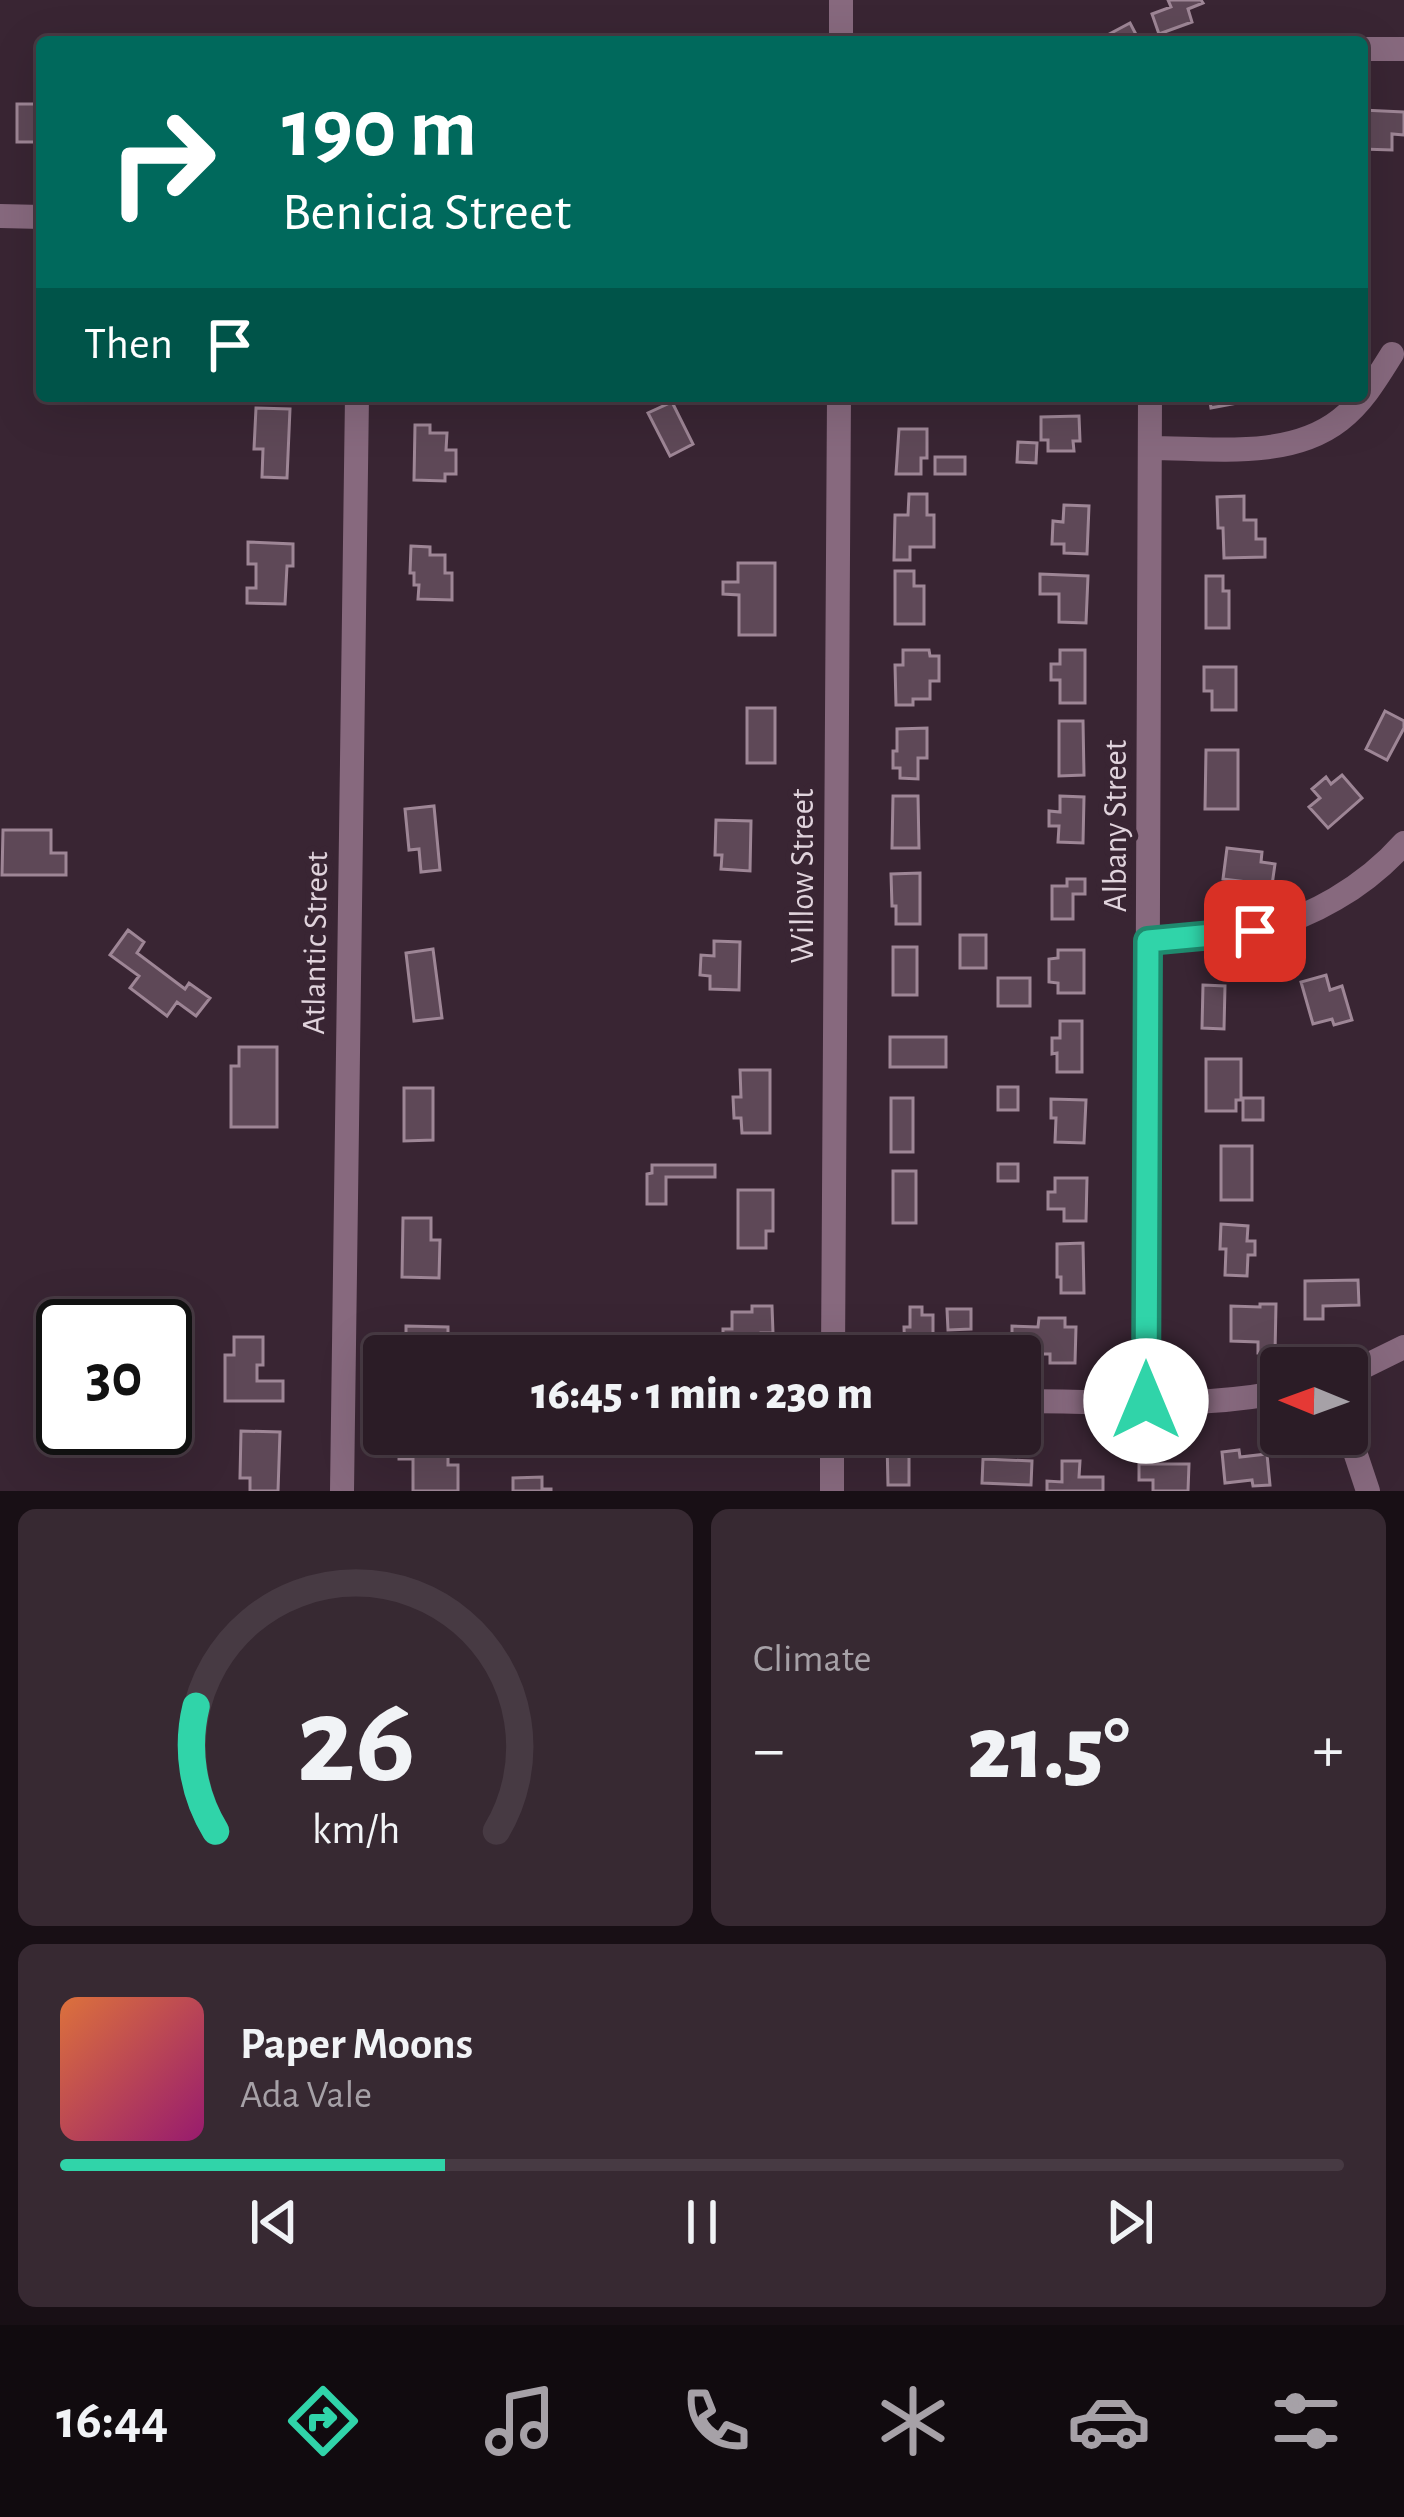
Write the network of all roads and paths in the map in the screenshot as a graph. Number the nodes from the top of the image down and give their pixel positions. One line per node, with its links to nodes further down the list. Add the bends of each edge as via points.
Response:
1 (841, 0): 2 (street)
2 (841, 36)
3 (1368, 49): 4 (street)
4 (1404, 49)
5 (0, 216): 6 (street)
6 (36, 217)
7 (1392, 354): 8 (street)
8 (1368, 391)
9 (357, 402): 24 (street, Atlantic Street)
10 (839, 402): 16 (street, Willow Street)
11 (1150, 402): 13 (street, Albany Street)
12 (1358, 402): 13 (street, via 1339,421 1276,447)
13 (1150, 448): 15 (street, Albany Street)
14 (1404, 842): 15 (street, via 1346,893 1301,915 1255,931)
15 (1148, 941): 21 (street, Albany Street)
16 (832, 1335)
17 (1404, 1347): 18 (street)
18 (1368, 1365)
19 (1260, 1396): 21 (street)
20 (1041, 1401): 21 (street)
21 (1146, 1401)
22 (832, 1455): 25 (street)
23 (1356, 1455): 26 (street)
24 (342, 1491)
25 (832, 1491)
26 (1369, 1491)

